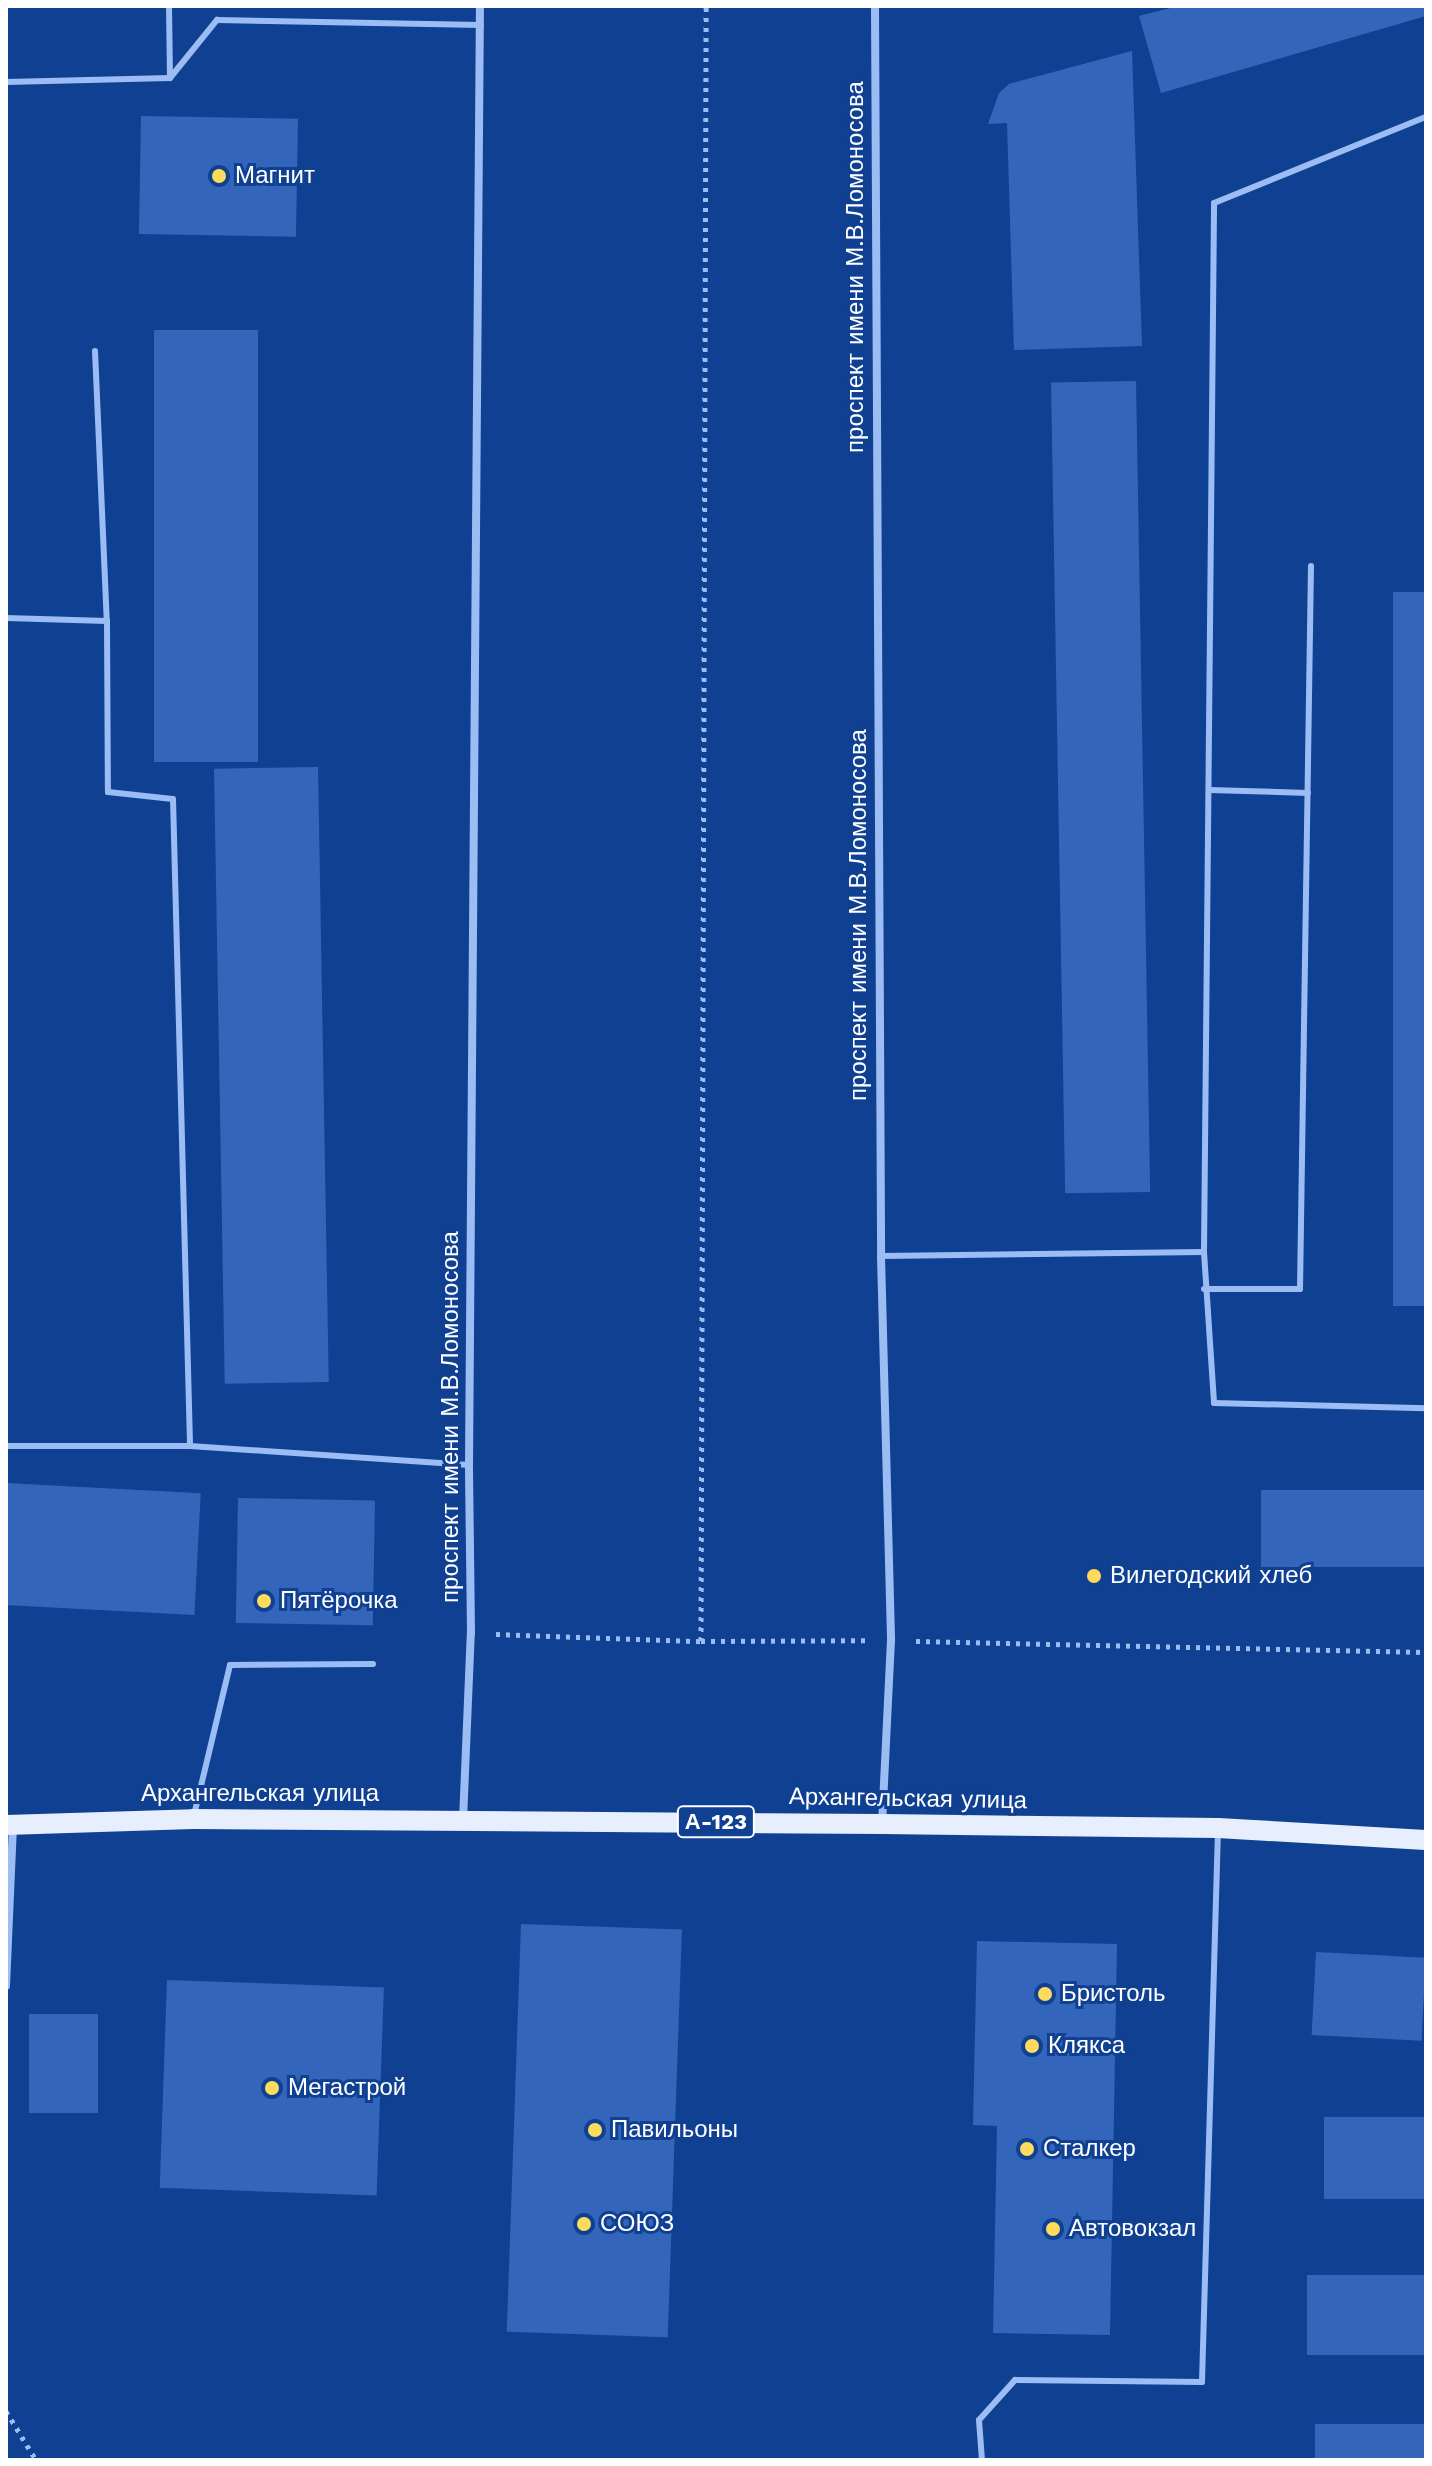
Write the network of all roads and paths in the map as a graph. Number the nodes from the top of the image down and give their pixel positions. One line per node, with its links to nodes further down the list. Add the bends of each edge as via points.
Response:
1 (169, 6): 6 (lane)
2 (480, 6): 5 (street, проспект имени М.В.Ломоносова)
3 (706, 6): 24 (path)
4 (875, 6): 16 (street, проспект имени М.В.Ломоносова)
5 (481, 25): 6 (lane, via 217,20); 21 (street, проспект имени М.В.Ломоносова)
6 (170, 78): 7 (lane)
7 (6, 82)
8 (1426, 117): 13 (lane, via 1214,203)
9 (95, 351): 12 (lane)
10 (1311, 566): 14 (lane)
11 (6, 618): 12 (lane)
12 (107, 621): 20 (lane, via 108,792 173,799)
13 (1209, 790): 14 (lane); 15 (lane)
14 (1308, 793): 17 (lane, via 1300,1289)
15 (1204, 1252): 16 (lane); 17 (lane)
16 (881, 1256): 23 (street, проспект имени М.В.Ломоносова)
17 (1204, 1289): 18 (lane, via 1214,1403)
18 (1426, 1408)
19 (6, 1446): 20 (lane)
20 (190, 1446): 21 (lane)
21 (469, 1465): 22 (street, проспект имени М.В.Ломоносова)
22 (471, 1633): 24 (path); 28 (street, проспект имени М.В.Ломоносова)
23 (891, 1640): 24 (path); 25 (path); 29 (street, проспект имени М.В.Ломоносова)
24 (701, 1641)
25 (1426, 1652)
26 (373, 1664): 27 (lane, via 230,1665)
27 (193, 1819): 28 (main road, Архангельская улица / А-123); 30 (main road, Архангельская улица / А-123)
28 (463, 1820): 29 (main road, Архангельская улица / А-123)
29 (882, 1824): 31 (main road, Архангельская улица / А-123)
30 (9, 1825): 33 (street)
31 (1218, 1828): 32 (main road, Архангельская улица / А-123); 36 (lane, via 1202,2382 1015,2380 979,2420)
32 (1426, 1840)
33 (6, 1986)
34 (6, 2411): 35 (path)
35 (36, 2460)
36 (982, 2460)

